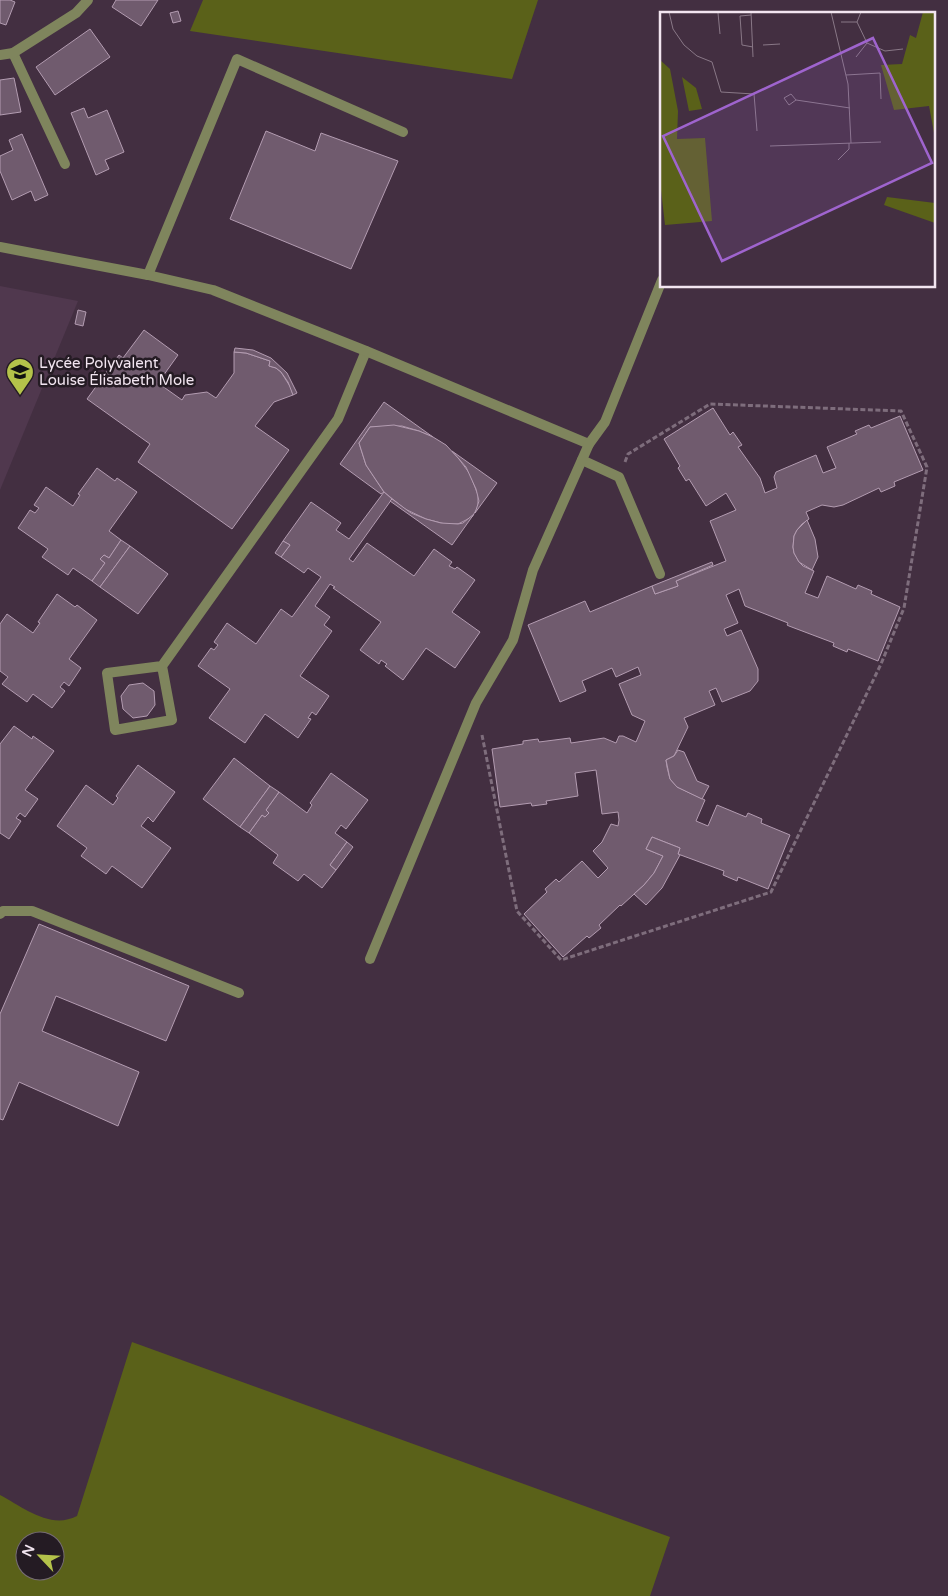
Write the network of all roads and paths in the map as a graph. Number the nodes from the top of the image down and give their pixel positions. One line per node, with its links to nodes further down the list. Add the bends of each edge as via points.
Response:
1 (88, 0): 2 (street, via 76,13)
2 (13, 53): 3 (street); 5 (street)
3 (0, 55)
4 (403, 132): 7 (street, via 237,59)
5 (65, 164)
6 (0, 247): 7 (street)
7 (148, 275): 9 (street, via 213,290)
8 (660, 285): 10 (street, via 605,422)
9 (366, 351): 10 (street); 14 (street, via 338,419)
10 (589, 444): 11 (street)
11 (582, 460): 13 (street, via 619,477); 15 (street, via 533,570 513,640)
12 (624, 465): 15 (path, via 628,454 710,404 901,412 927,467 904,608 881,664 771,892 561,960 517,911)
13 (660, 574)
14 (162, 666): 14 (street, via 107,673 115,730 172,720)
15 (476, 703): 17 (street)
16 (0, 914): 18 (street, via 3,911 32,911)
17 (370, 959)
18 (239, 993)

